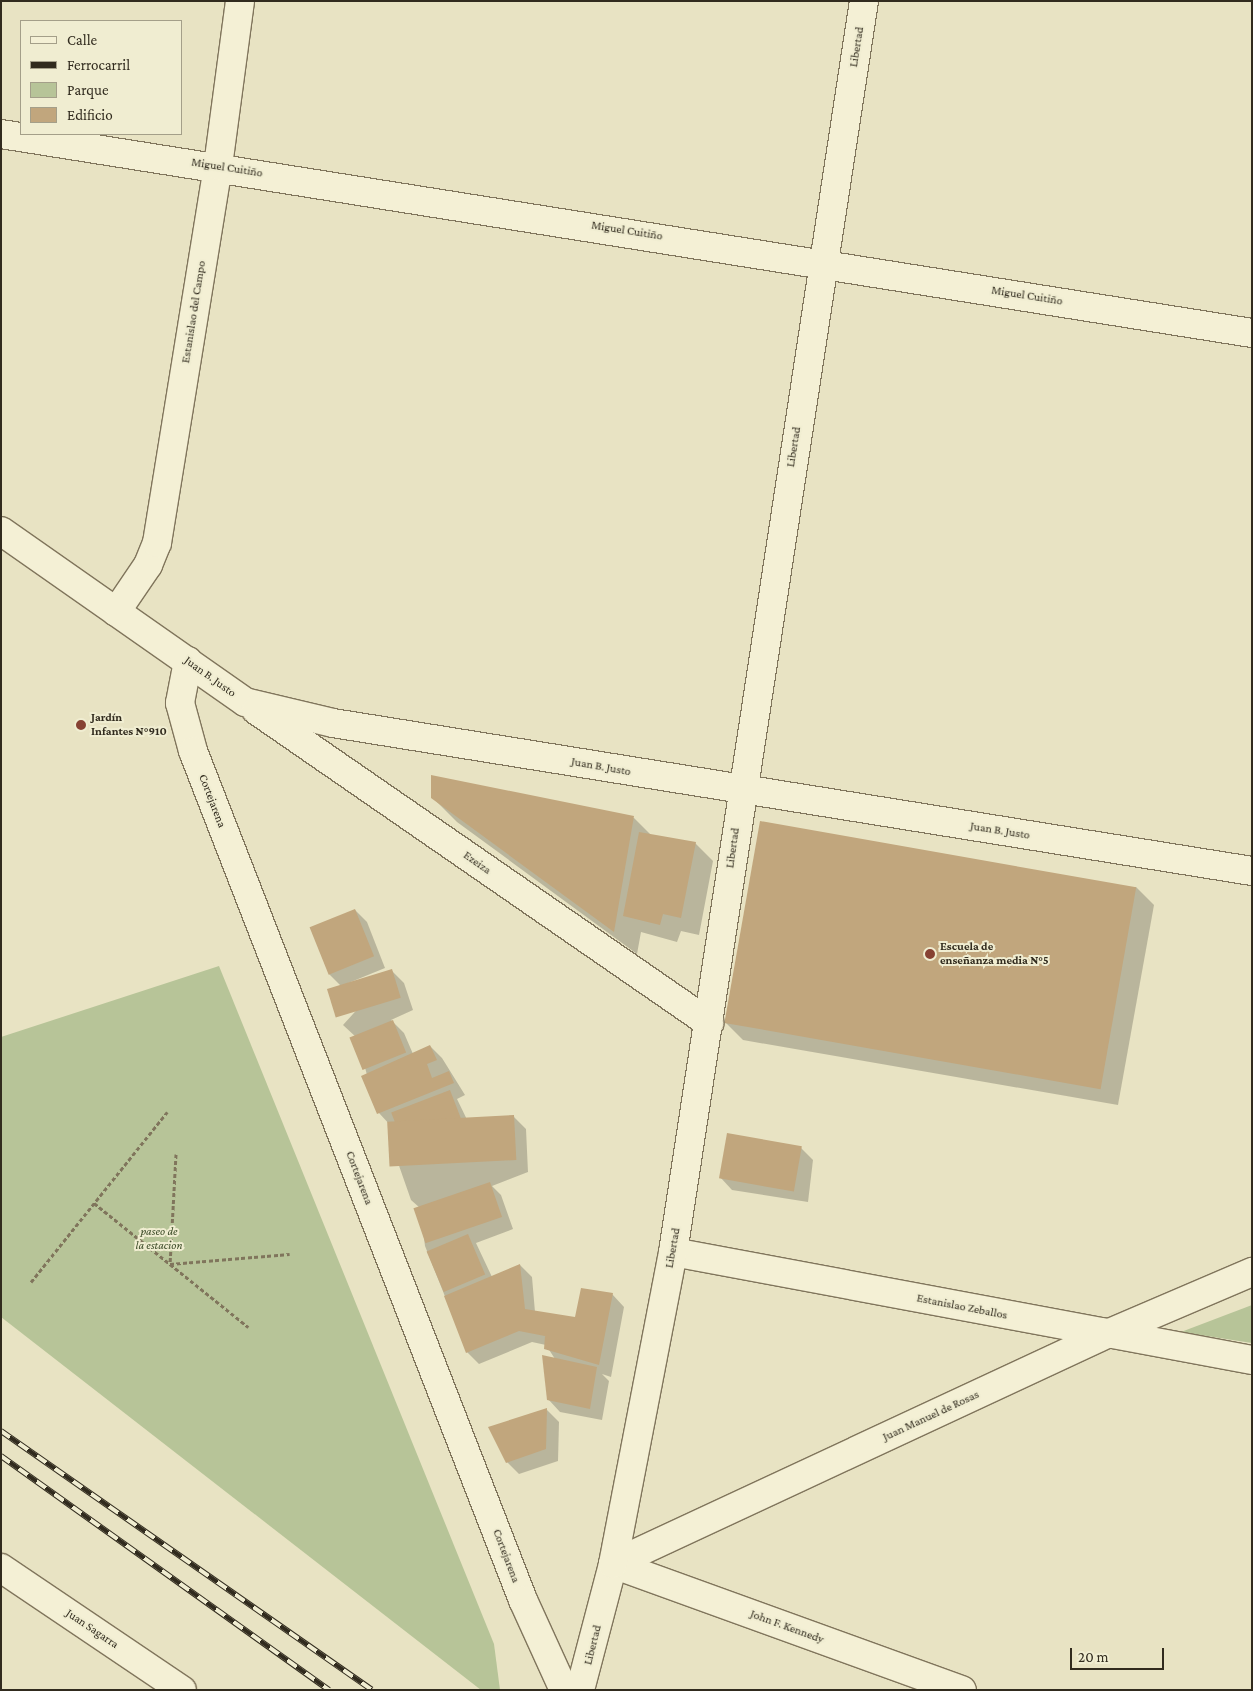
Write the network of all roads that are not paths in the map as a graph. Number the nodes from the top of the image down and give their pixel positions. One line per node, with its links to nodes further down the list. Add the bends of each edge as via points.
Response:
1 (240, 1): 4 (street, Estanislao del Campo)
2 (864, 1): 5 (street, Libertad)
3 (1, 134): 4 (street, Miguel Cuitiño)
4 (218, 166): 5 (street, Miguel Cuitiño); 8 (street, Estanislao del Campo, via 156,543 148,565)
5 (824, 262): 6 (street, Miguel Cuitiño); 11 (street, Libertad)
6 (1252, 333)
7 (1, 531): 8 (street, Juan B. Justo)
8 (116, 612): 9 (street, Juan B. Justo)
9 (188, 661): 10 (street, Juan B. Justo); 21 (street, Cortejarena, via 180,703 193,751 523,1600)
10 (245, 702): 11 (street, Juan B. Justo, via 333,723); 13 (street, Ezeiza)
11 (740, 790): 12 (street, Juan B. Justo); 13 (street, Libertad)
12 (1252, 871)
13 (709, 1023): 14 (street, Libertad)
14 (673, 1252): 16 (street, Estanislao Zeballos); 18 (street, Libertad)
15 (1252, 1272): 16 (street, Juan Manuel de Rosas)
16 (1107, 1334): 17 (street, Estanislao Zeballos); 18 (street, Juan Manuel de Rosas)
17 (1252, 1360)
18 (613, 1564): 22 (street, Libertad); 23 (street, John F. Kennedy)
19 (1, 1568): 20 (street, Juan Sagarra)
20 (182, 1690)
21 (564, 1690)
22 (580, 1690)
23 (962, 1690)

